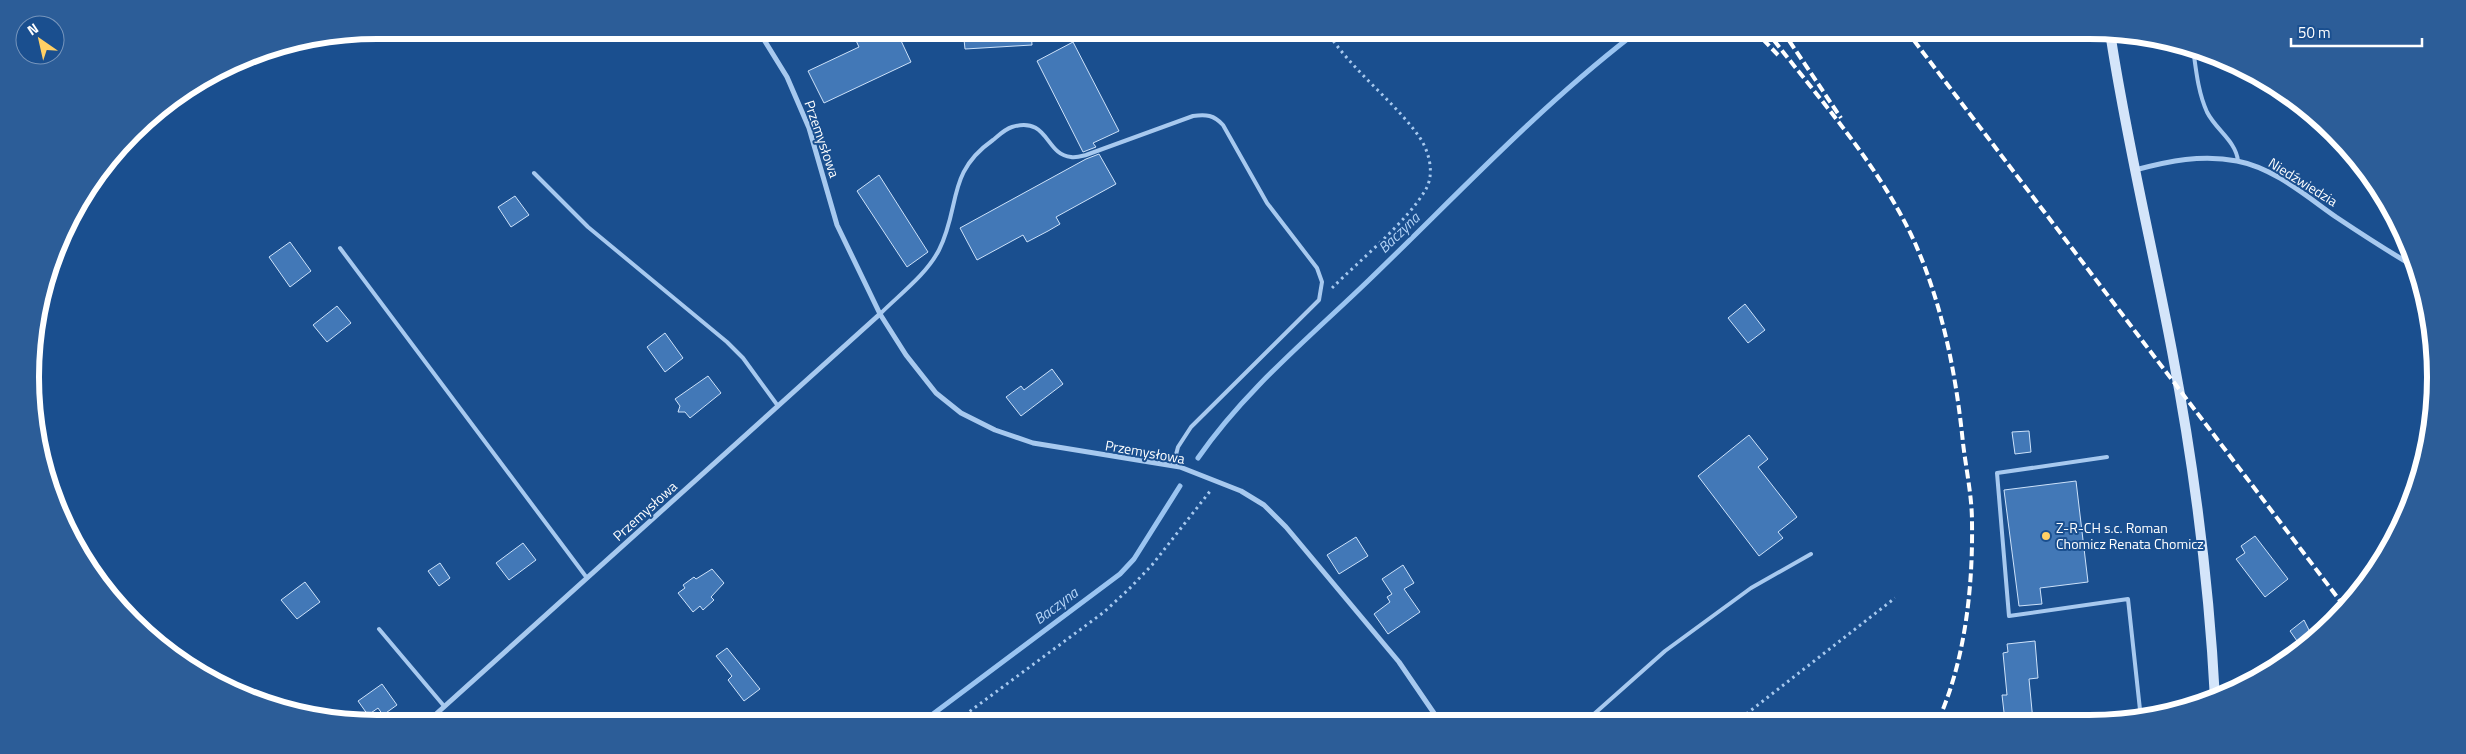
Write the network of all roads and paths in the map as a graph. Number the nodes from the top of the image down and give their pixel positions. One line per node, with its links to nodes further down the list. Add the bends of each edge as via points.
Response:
1 (763, 39): 11 (street, Przemysłowa, via 786,77 809,128 837,225)
2 (1333, 39): 10 (path, via 1419,136 1430,160 1430,174 1426,188 1408,213)
3 (2111, 39): 6 (main road)
4 (2195, 56): 5 (lane, via 2202,100 2215,126 2235,147)
5 (2238, 161): 6 (street, Niedźwiedzia, via 2181,159); 9 (street, Niedźwiedzia, via 2257,166 2294,187)
6 (2135, 170): 20 (main road, via 2190,456 2206,579)
7 (534, 173): 12 (lane, via 588,227 727,342 743,358)
8 (340, 248): 17 (lane)
9 (2407, 262)
10 (1319, 300): 11 (lane, via 1322,282 1317,268 1267,202 1223,125 1216,117 1204,114 1070,158 1056,149 1041,130 1030,124 1010,127 987,144 965,167 939,250 925,271); 14 (lane, via 1191,427 1178,447)
11 (880, 314): 12 (street, Przemysłowa); 14 (street, Przemysłowa, via 936,393 962,413 994,430 1033,443)
12 (778, 406): 17 (street, Przemysłowa)
13 (2108, 457): 22 (lane, via 1997,472 2009,616 2128,599)
14 (1173, 466): 15 (street, Przemysłowa)
15 (1218, 482): 24 (path, via 1130,589 1104,612); 25 (street, Przemysłowa, via 1264,505 1286,527 1399,662)
16 (1811, 554): 26 (lane, via 1751,588 1665,651)
17 (587, 578): 21 (street, Przemysłowa)
18 (1895, 598): 27 (path)
19 (379, 629): 21 (lane)
20 (2214, 691)
21 (444, 706): 23 (street, Przemysłowa)
22 (2141, 711)
23 (434, 715)
24 (965, 715)
25 (1435, 715)
26 (1593, 715)
27 (1745, 715)

